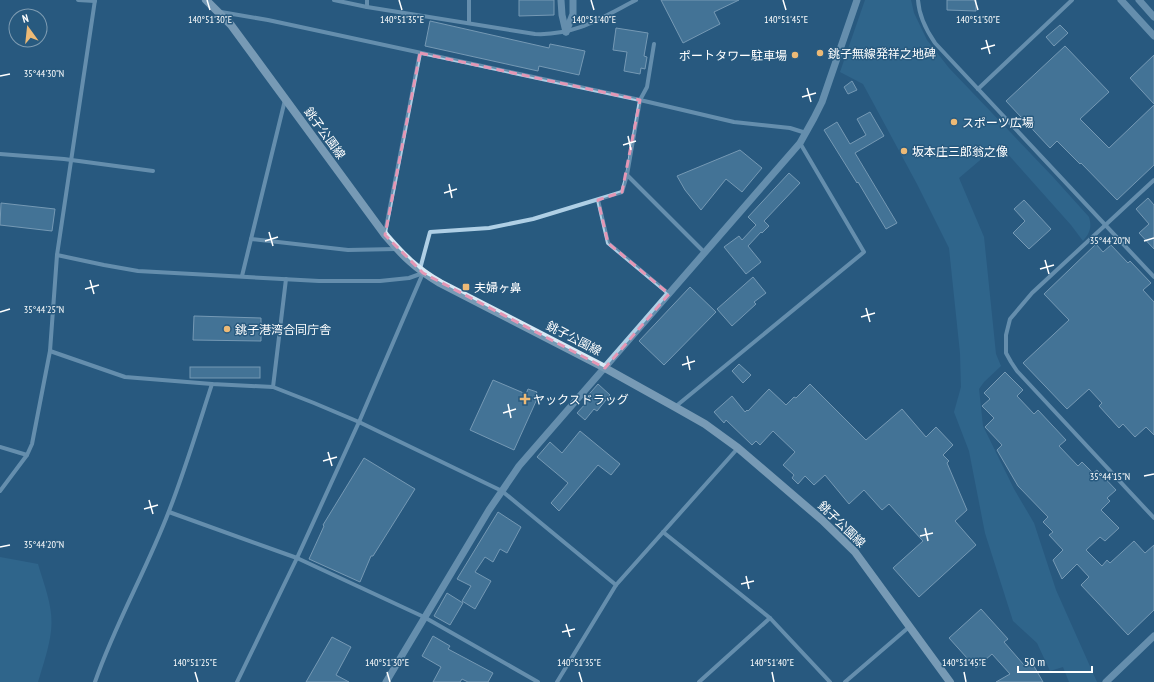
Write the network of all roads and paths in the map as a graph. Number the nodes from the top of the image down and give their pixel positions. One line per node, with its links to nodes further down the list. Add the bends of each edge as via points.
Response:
1 (78, 0): 2 (street)
2 (95, 0): 29 (street)
3 (206, 0): 16 (main road, 銚子公園線)
4 (334, 0): 15 (street)
5 (367, 0): 15 (street)
6 (469, 0): 18 (street)
7 (561, 0): 19 (street)
8 (573, 0): 19 (street, via 573,14)
9 (636, 0): 19 (street, via 583,27)
10 (857, 0): 26 (street, via 822,102)
11 (918, 0): 23 (street, via 926,29 935,43)
12 (1072, 0): 23 (street)
13 (1121, 0): 20 (street)
14 (1140, 0): 17 (street)
15 (367, 7): 18 (street)
16 (218, 12): 22 (street, via 268,20); 24 (main road, 銚子公園線, via 231,25)
17 (1154, 17)
18 (469, 23): 19 (street, via 535,34)
19 (566, 32)
20 (1154, 36)
21 (654, 44): 25 (street, via 647,87)
22 (420, 53): 25 (street); 35 (street)
23 (978, 89): 34 (street)
24 (285, 100): 35 (main road, 銚子公園線); 36 (street)
25 (640, 100): 26 (street, via 734,122 790,128); 31 (street)
26 (806, 133): 27 (street)
27 (800, 143): 38 (street); 49 (street, via 864,252)
28 (0, 154): 29 (street)
29 (70, 160): 30 (street); 39 (street)
30 (153, 171)
31 (627, 175): 33 (street, via 622,192); 38 (street)
32 (1154, 180): 34 (street)
33 (598, 200): 40 (street, via 533,219 489,228 430,232); 44 (street, via 608,243)
34 (1106, 226): 42 (street); 57 (street, via 1032,293 1010,319 1006,335 1006,352 1017,371)
35 (385, 235): 37 (main road, 銚子公園線)
36 (251, 239): 37 (street, via 348,250); 41 (street)
37 (397, 249): 40 (main road, 銚子公園線)
38 (705, 253): 44 (street)
39 (57, 254): 41 (street, via 138,271); 45 (street)
40 (421, 271): 43 (street, via 409,278 380,281); 46 (main road, 銚子公園線); 50 (street)
41 (242, 276): 43 (street)
42 (1154, 277)
43 (286, 279): 48 (street)
44 (669, 294): 46 (street)
45 (50, 351): 47 (street, via 125,377); 53 (street, via 32,444)
46 (605, 368): 49 (main road, 銚子公園線); 55 (street, via 519,466)
47 (212, 384): 48 (street); 56 (street)
48 (273, 387): 50 (street)
49 (675, 407): 52 (main road, 銚子公園線, via 705,424)
50 (360, 422): 55 (street); 59 (street)
51 (0, 447): 53 (street)
52 (738, 448): 58 (street); 63 (main road, 銚子公園線, via 855,552)
53 (27, 455): 54 (street)
54 (0, 491)
55 (502, 491): 60 (street); 61 (street)
56 (169, 512): 59 (street); 65 (street, via 103,658)
57 (1154, 518)
58 (663, 532): 60 (street); 62 (street)
59 (297, 558): 61 (street); 66 (street)
60 (616, 585): 69 (street)
61 (424, 617): 67 (street); 68 (street)
62 (770, 618): 70 (street); 71 (street)
63 (909, 626): 72 (street); 73 (main road, 銚子公園線)
64 (1154, 636): 74 (street)
65 (95, 682)
66 (237, 682)
67 (386, 682)
68 (538, 682)
69 (557, 682)
70 (699, 682)
71 (830, 682)
72 (845, 682)
73 (950, 682)
74 (1106, 682)

